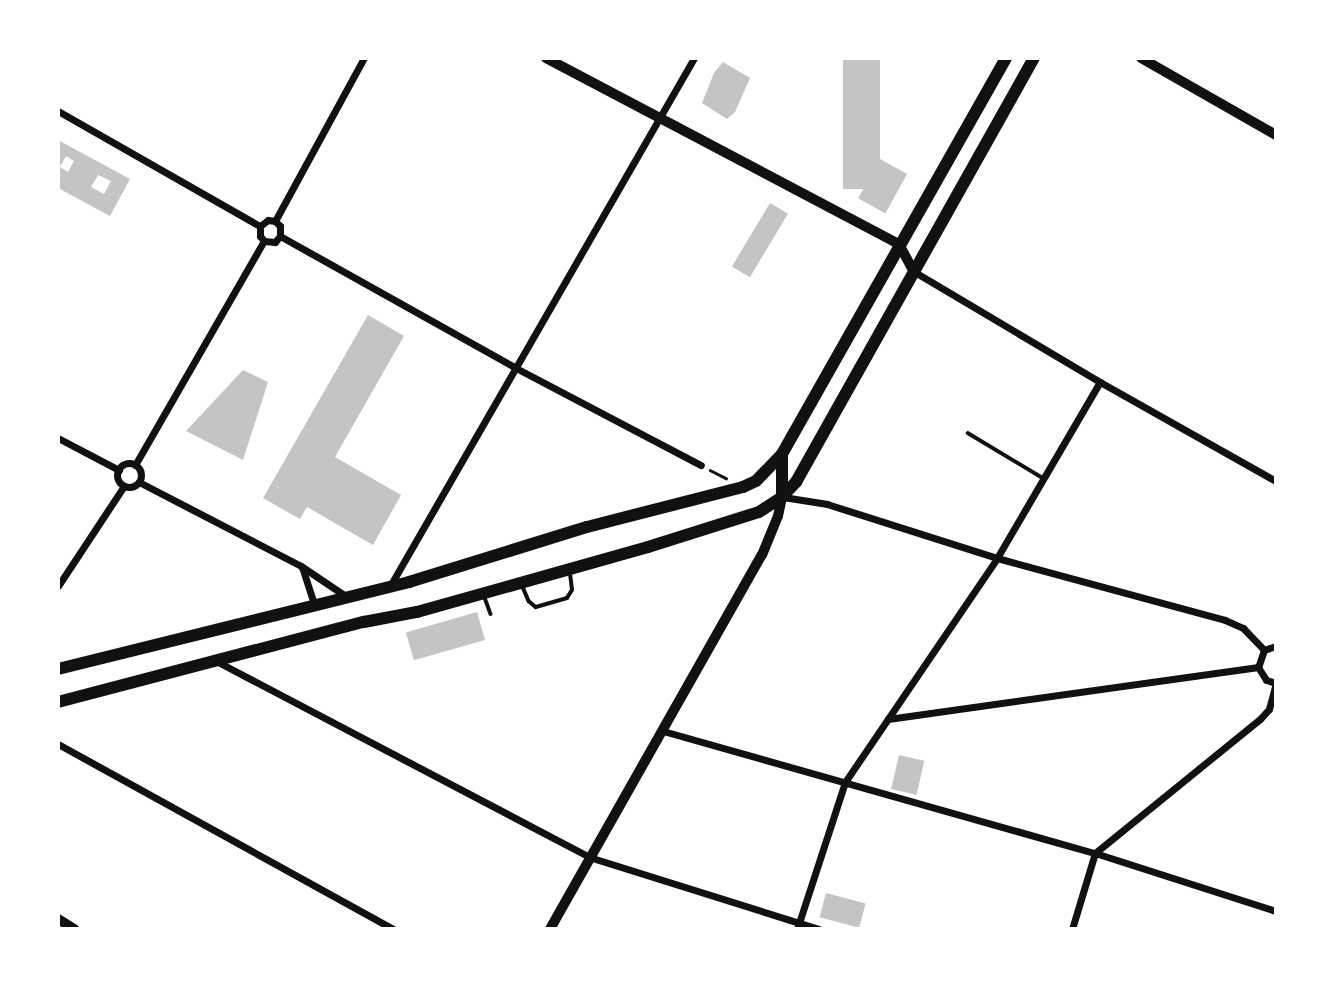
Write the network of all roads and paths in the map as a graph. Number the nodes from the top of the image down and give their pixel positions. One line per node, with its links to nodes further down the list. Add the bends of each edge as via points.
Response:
1 (364, 58): 10 (street)
2 (546, 58): 8 (street)
3 (694, 58): 8 (street)
4 (1006, 58): 14 (main road)
5 (1034, 58): 15 (main road)
6 (1141, 58): 9 (street)
7 (58, 111): 11 (street)
8 (660, 118): 14 (street); 16 (street)
9 (1276, 135)
10 (275, 221): 11 (street); 12 (street)
11 (260, 226): 13 (street)
12 (280, 236): 13 (street, via 275,242); 16 (street)
13 (264, 241): 21 (street)
14 (899, 244): 15 (street); 20 (main road)
15 (913, 270): 17 (street); 29 (main road, via 796,482)
16 (514, 367): 22 (street); 35 (street)
17 (1100, 382): 24 (street); 25 (street)
18 (968, 433): 24 (lane)
19 (58, 438): 23 (street)
20 (782, 454): 28 (main road, via 768,471); 29 (main road)
21 (135, 465): 23 (street); 26 (street, via 141,474)
22 (701, 465): 28 (path)
23 (119, 470): 27 (street)
24 (1045, 479): 30 (street)
25 (1276, 481)
26 (139, 482): 27 (street); 31 (street)
27 (124, 486): 34 (street)
28 (743, 487): 35 (main road, via 587,527)
29 (782, 497): 30 (street, via 827,504); 32 (main road, via 734,521); 48 (street, via 762,555)
30 (997, 558): 41 (street, via 1224,620 1242,628); 47 (street)
31 (301, 566): 37 (street); 38 (street)
32 (569, 568): 33 (main road); 33 (lane, via 570,595 557,601 536,607)
33 (521, 582): 36 (main road)
34 (58, 586)
35 (390, 587): 37 (main road)
36 (483, 593): 39 (lane); 42 (main road)
37 (347, 598): 38 (main road)
38 (315, 607): 44 (main road)
39 (491, 614)
40 (1276, 646): 41 (street)
41 (1264, 650): 43 (street)
42 (218, 663): 46 (main road); 52 (street)
43 (1258, 667): 45 (street, via 1262,676); 47 (street)
44 (58, 669)
45 (1276, 683): 51 (street, via 1269,709 1260,719)
46 (58, 702)
47 (887, 719): 50 (street)
48 (663, 731): 50 (street); 52 (street)
49 (58, 744): 57 (street)
50 (845, 782): 51 (street); 55 (street)
51 (1095, 853): 53 (street); 60 (street)
52 (589, 857): 55 (street); 58 (street)
53 (1276, 911)
54 (58, 919): 56 (street)
55 (798, 926): 59 (street)
56 (74, 929)
57 (393, 929)
58 (550, 929)
59 (819, 929)
60 (1072, 929)

